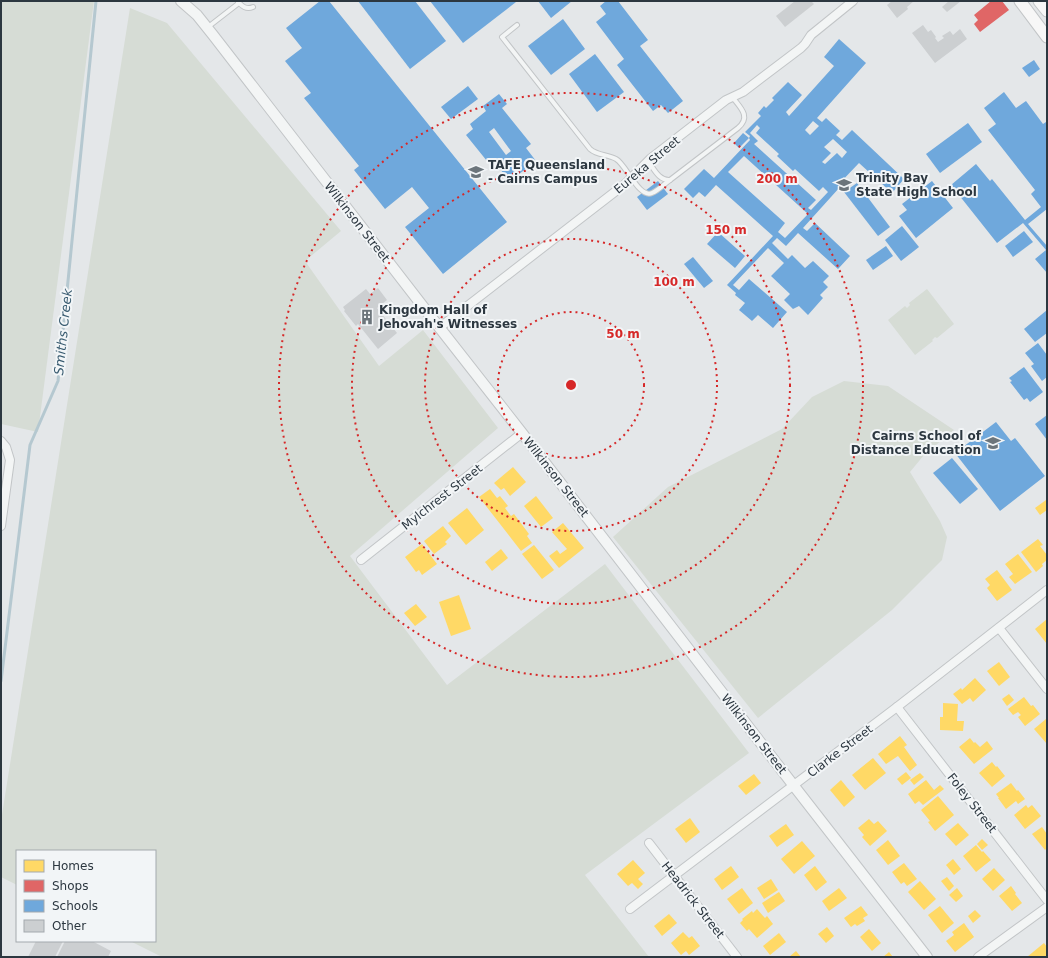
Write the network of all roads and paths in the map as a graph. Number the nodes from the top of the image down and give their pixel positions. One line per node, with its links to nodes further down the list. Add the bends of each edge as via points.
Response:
1 (181, 1): 10 (street, Wilkinson Street)
2 (853, 1): 6 (street, Eureka Street)
3 (1039, 1): 8 (main road)
4 (238, 2): 7 (lane, via 246,8); 10 (lane)
5 (1020, 3): 11 (main road)
6 (842, 4): 12 (street, Eureka Street, via 811,35 806,44)
7 (253, 7)
8 (1047, 11)
9 (517, 25): 14 (lane, via 502,37 588,147 596,153 617,159)
10 (207, 27): 16 (street, Wilkinson Street)
11 (1047, 38)
12 (732, 98): 13 (street, Eureka Street); 15 (lane, via 744,113 743,122)
13 (648, 161): 14 (street, Eureka Street); 15 (lane, via 663,180)
14 (632, 178): 15 (lane, via 642,191 649,194); 16 (street, Eureka Street)
15 (670, 180)
16 (439, 328): 17 (street, Wilkinson Street)
17 (522, 433): 20 (street, Mylchrest Street); 25 (street, Wilkinson Street)
18 (4, 444): 19 (street, via 10,460)
19 (1, 526)
20 (361, 560)
21 (1047, 590): 22 (street, Clarke Street)
22 (999, 628): 23 (street); 24 (street, Clarke Street)
23 (1047, 689)
24 (897, 707): 25 (street, Clarke Street); 28 (street, Foley Street)
25 (794, 786): 27 (street, Clarke Street); 32 (street, Wilkinson Street)
26 (649, 843): 27 (street, Headrick Street)
27 (674, 876): 30 (street, Clarke Street); 31 (street, Headrick Street)
28 (1047, 900)
29 (1047, 907): 33 (street)
30 (630, 909)
31 (737, 957)
32 (927, 957)
33 (978, 957)

